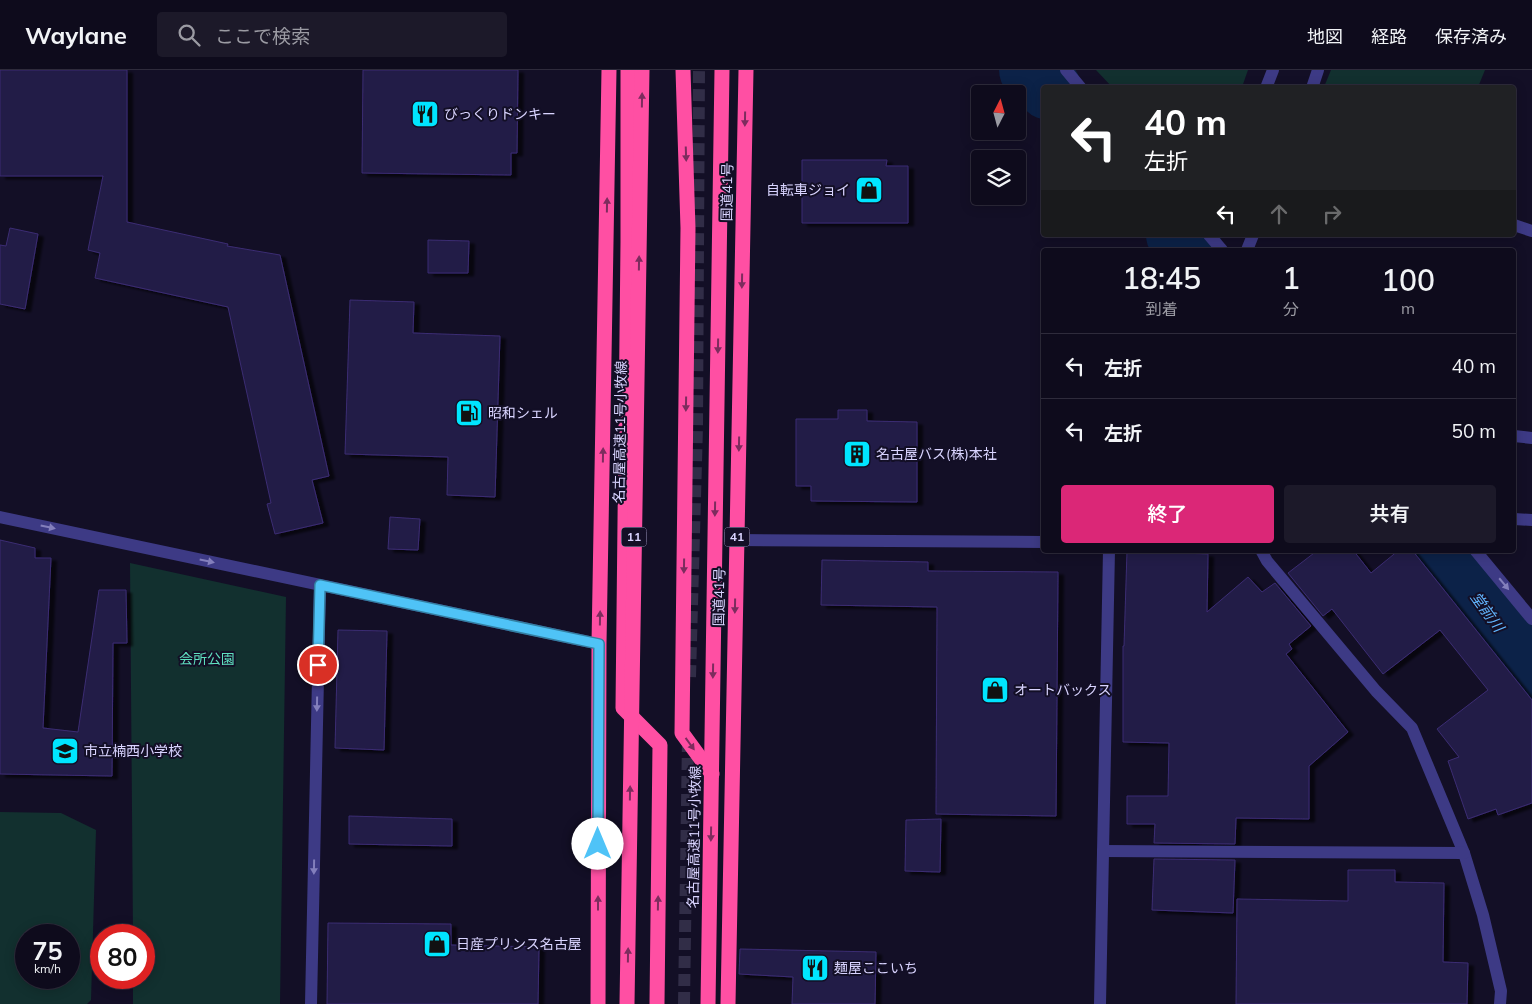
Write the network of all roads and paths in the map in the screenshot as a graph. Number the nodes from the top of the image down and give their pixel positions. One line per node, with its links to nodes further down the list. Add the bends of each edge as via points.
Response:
1 (609, 70): 29 (highway, one-way to 1)
2 (628, 70): 36 (highway, one-way to 2, via 660,746 623,708)
3 (642, 70): 35 (highway, 名古屋高速11号小牧線 / 11, one-way to 3, bridge)
4 (683, 70): 30 (highway, one-way to 30, bridge, via 688,228 682,733)
5 (722, 70): 30 (highway, 名古屋高速11号小牧線, one-way to 30)
6 (746, 70): 22 (highway, 国道41号 / 41, one-way to 22)
7 (1066, 70): 10 (street)
8 (1273, 70): 11 (street)
9 (1318, 70): 12 (street)
10 (1078, 85)
11 (1267, 85)
12 (1313, 85)
13 (1516, 225): 14 (street)
14 (1532, 231)
15 (1211, 237): 16 (street)
16 (1220, 248)
17 (1516, 436): 18 (street)
18 (1532, 438)
19 (0, 516): 27 (street, one-way to 27)
20 (1516, 519): 21 (street)
21 (1532, 520)
22 (737, 540): 23 (street); 38 (highway, 国道41号 / 41, one-way to 38)
23 (1041, 542)
24 (1109, 553): 31 (street)
25 (1263, 553): 32 (street, via 1376,691 1412,728)
26 (1477, 553): 28 (street, one-way to 28)
27 (320, 585): 29 (street); 33 (street, one-way to 33)
28 (1532, 619)
29 (599, 644): 34 (highway, one-way to 29)
30 (712, 774): 37 (highway, 名古屋高速11号小牧線, one-way to 37)
31 (1103, 850): 32 (street); 39 (street)
32 (1464, 853): 40 (street, via 1499,982)
33 (311, 1004)
34 (598, 1004)
35 (627, 1004)
36 (657, 1004)
37 (708, 1004)
38 (728, 1004)
39 (1100, 1004)
40 (1500, 1004)

